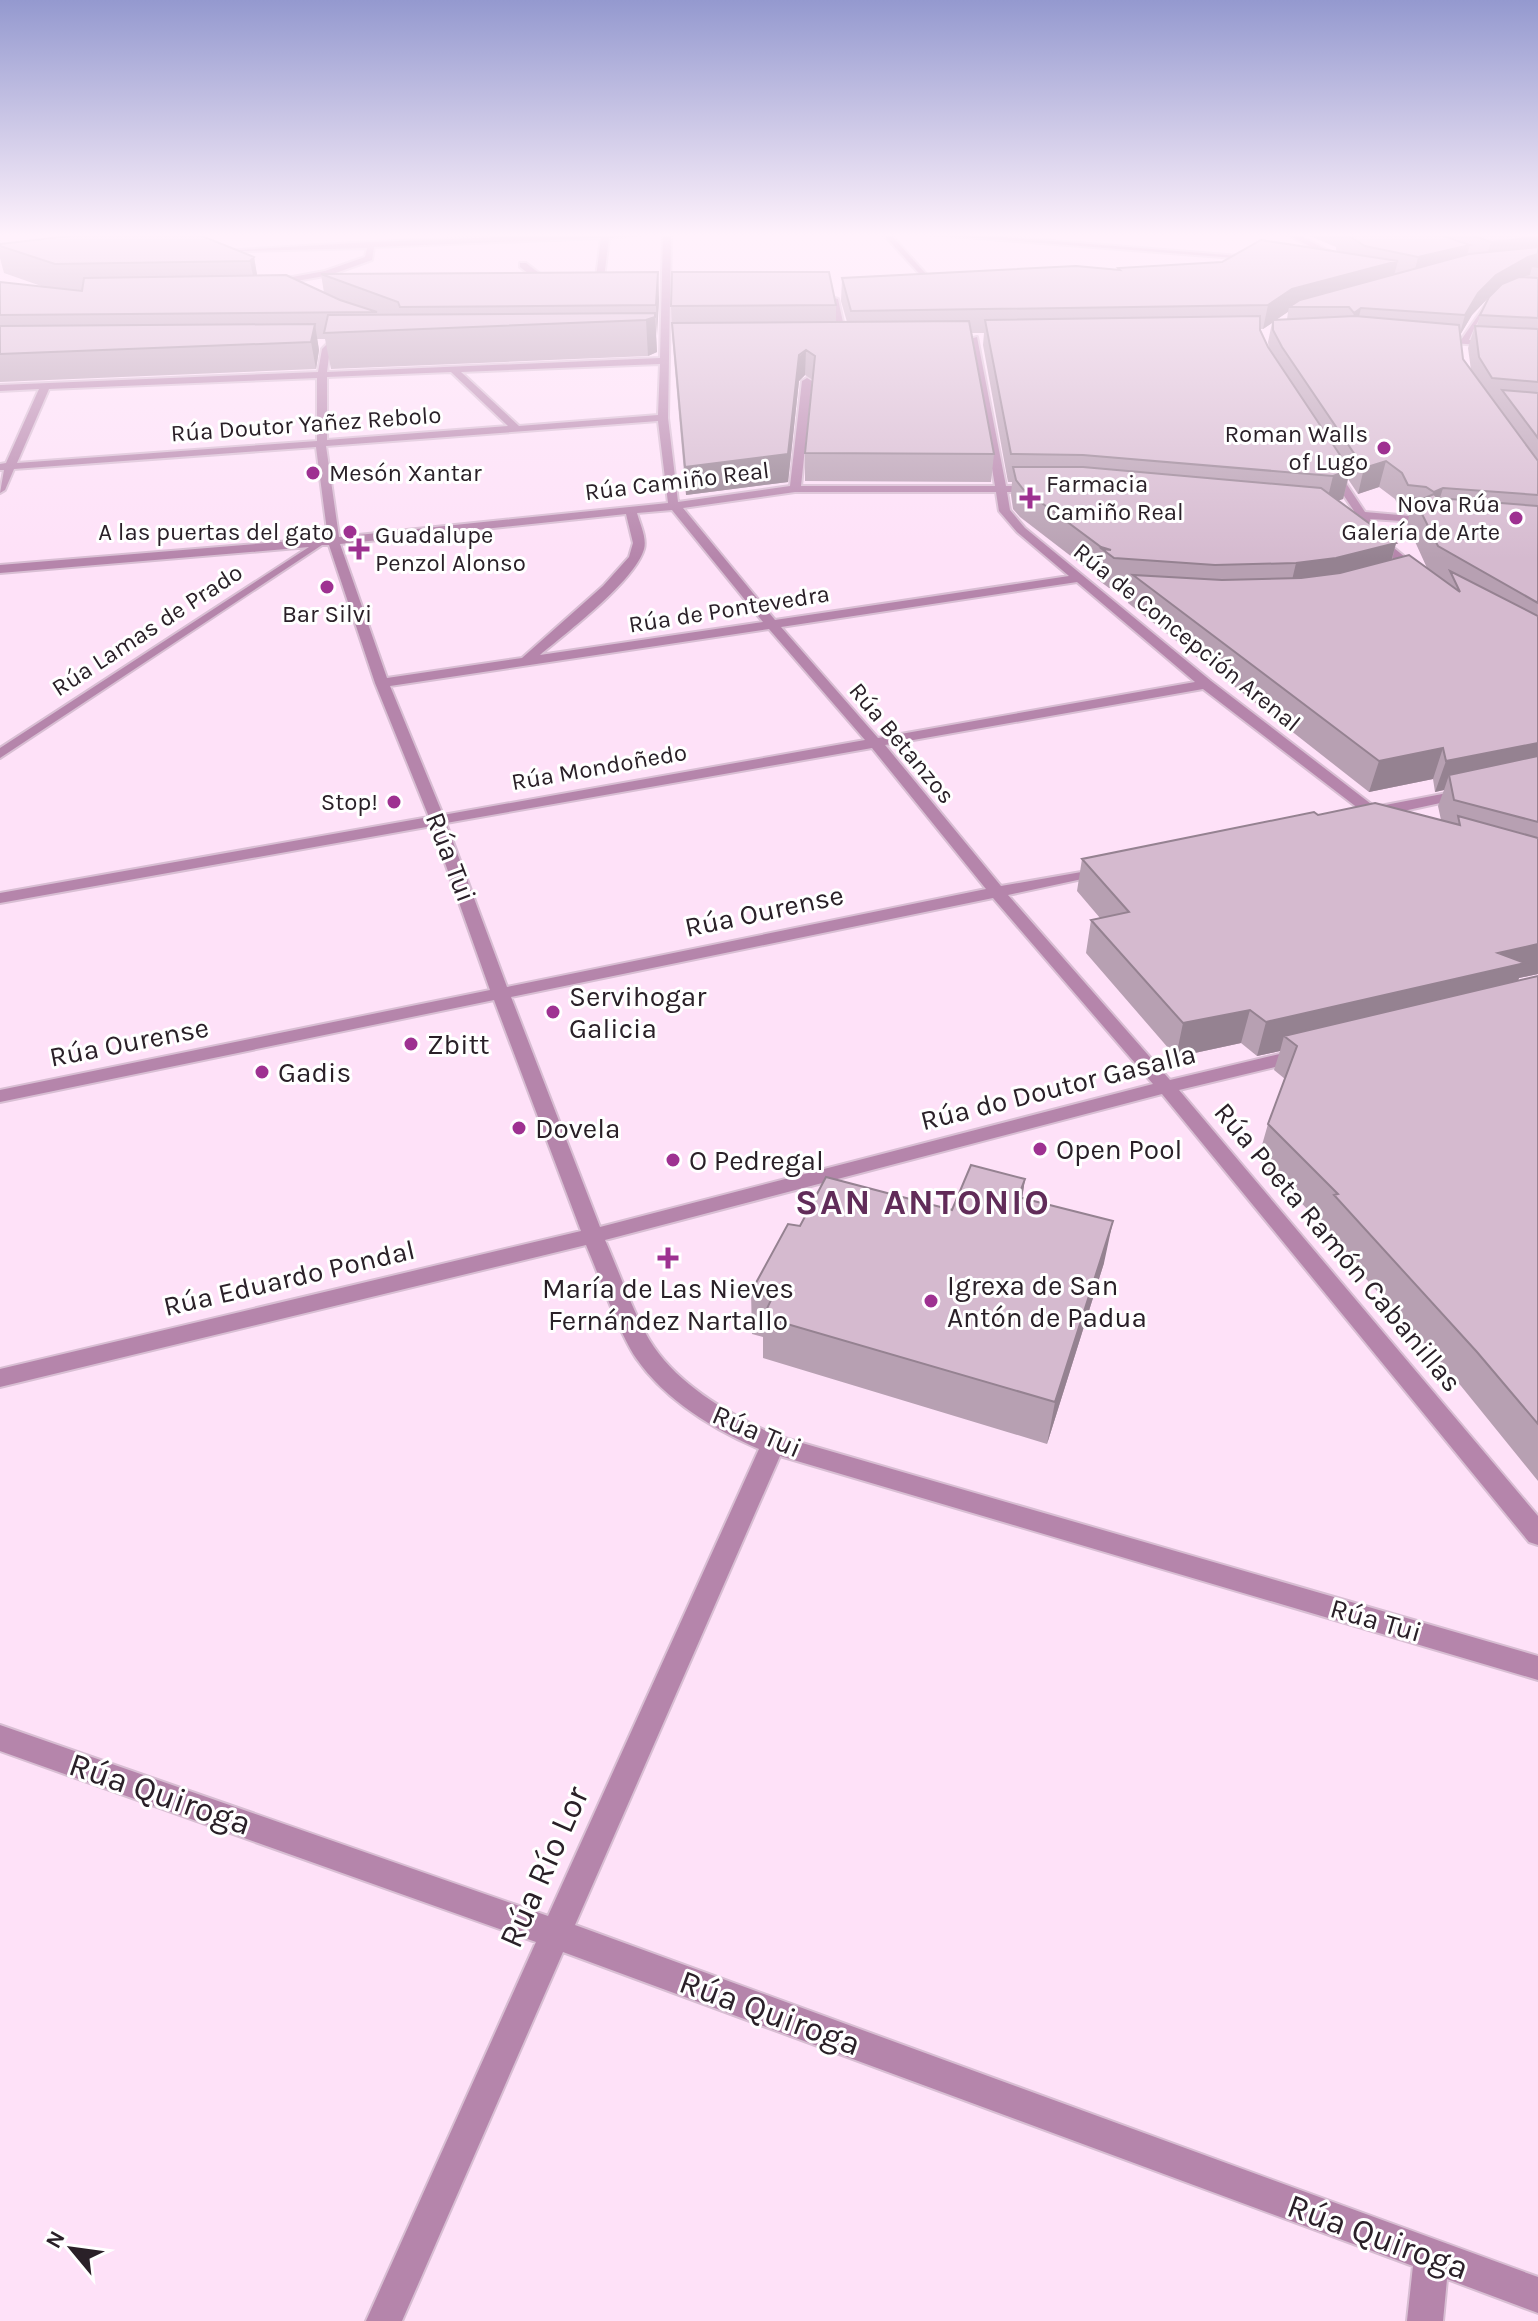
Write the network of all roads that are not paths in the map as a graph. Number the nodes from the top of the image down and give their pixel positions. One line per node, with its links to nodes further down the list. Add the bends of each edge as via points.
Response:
1 (666, 342): 10 (street)
2 (969, 342): 21 (street, Rúa de Concepción Arenal)
3 (1462, 342): 9 (street)
4 (1467, 342): 8 (street)
5 (317, 344): 6 (street)
6 (330, 344): 7 (street); 12 (street, Rúa Tui)
7 (345, 344)
8 (1538, 347)
9 (1462, 357)
10 (664, 361): 11 (street); 16 (street)
11 (454, 370): 12 (street); 17 (street)
12 (322, 374): 14 (street); 18 (street, Rúa Tui)
13 (807, 381): 22 (street)
14 (46, 385): 15 (street); 20 (street)
15 (0, 388)
16 (663, 418): 17 (street, Rúa Doutor Yañez Rebolo); 25 (street)
17 (517, 429): 18 (street, Rúa Doutor Yañez Rebolo)
18 (321, 444): 20 (street, Rúa Doutor Yañez Rebolo); 30 (street, Rúa Tui)
19 (1327, 461): 28 (street)
20 (6, 466): 24 (street)
21 (1001, 488): 22 (street, Rúa Camiño Real); 23 (street, Rúa Camiño Real); 34 (street, Rúa de Concepción Arenal, via 1005,511 1021,530)
22 (795, 489): 25 (street, Rúa Camiño Real)
23 (1049, 489)
24 (0, 490)
25 (675, 506): 26 (street, Rúa Camiño Real); 37 (street, Rúa Betanzos)
26 (630, 510): 30 (street, Rúa Camiño Real); 38 (street, via 639,546 634,559)
27 (1323, 512): 28 (street)
28 (1361, 516): 29 (street); 33 (street, via 1379,541 1422,577)
29 (1418, 519)
30 (335, 542): 31 (street, Rúa Camiño Real); 39 (street, Rúa Tui)
31 (316, 543): 32 (street, Rúa Camiño Real); 42 (street, Rúa Lamas de Prado)
32 (0, 569)
33 (1399, 577)
34 (1082, 578): 35 (street, Rúa de Concepción Arenal); 37 (street, Rúa de Pontevedra)
35 (1102, 595): 36 (street); 40 (street, Rúa de Concepción Arenal)
36 (1118, 596)
37 (773, 624): 38 (street, Rúa de Pontevedra); 41 (street, Rúa Betanzos)
38 (525, 662): 39 (street, Rúa de Pontevedra)
39 (382, 683): 45 (street, Rúa Tui)
40 (1206, 684): 41 (street, Rúa Mondoñedo); 44 (street, Rúa de Concepción Arenal)
41 (874, 742): 45 (street, Rúa Mondoñedo); 48 (street, Rúa Betanzos)
42 (0, 754)
43 (1492, 788): 44 (street)
44 (1362, 815): 46 (street, Rúa de Concepción Arenal)
45 (438, 821): 49 (street, Rúa Mondoñedo); 50 (street, Rúa Tui)
46 (1392, 825)
47 (1120, 866): 48 (street, Rúa Ourense)
48 (997, 891): 50 (street, Rúa Ourense); 52 (street, Rúa Poeta Ramón Cabanillas)
49 (0, 898)
50 (501, 995): 53 (street, Rúa Ourense); 54 (street, Rúa Tui)
51 (1326, 1049): 52 (street, Rúa do Doutor Gasalla)
52 (1166, 1087): 54 (street, Rúa do Doutor Gasalla); 57 (street, Rúa Poeta Ramón Cabanillas)
53 (0, 1096)
54 (593, 1236): 55 (street, Rúa Eduardo Pondal); 56 (street, Rúa Tui, via 645,1353 691,1400)
55 (0, 1378)
56 (773, 1444): 58 (street, Rúa Tui); 60 (street, Rúa Río Lor)
57 (1538, 1534)
58 (1538, 1668)
59 (0, 1738): 60 (street, Rúa Quiroga)
60 (557, 1934): 61 (street, Rúa Quiroga); 63 (street, Rúa Río Lor)
61 (1431, 2257): 62 (street, Rúa Quiroga); 64 (street)
62 (1538, 2295)
63 (384, 2321)
64 (1425, 2321)

